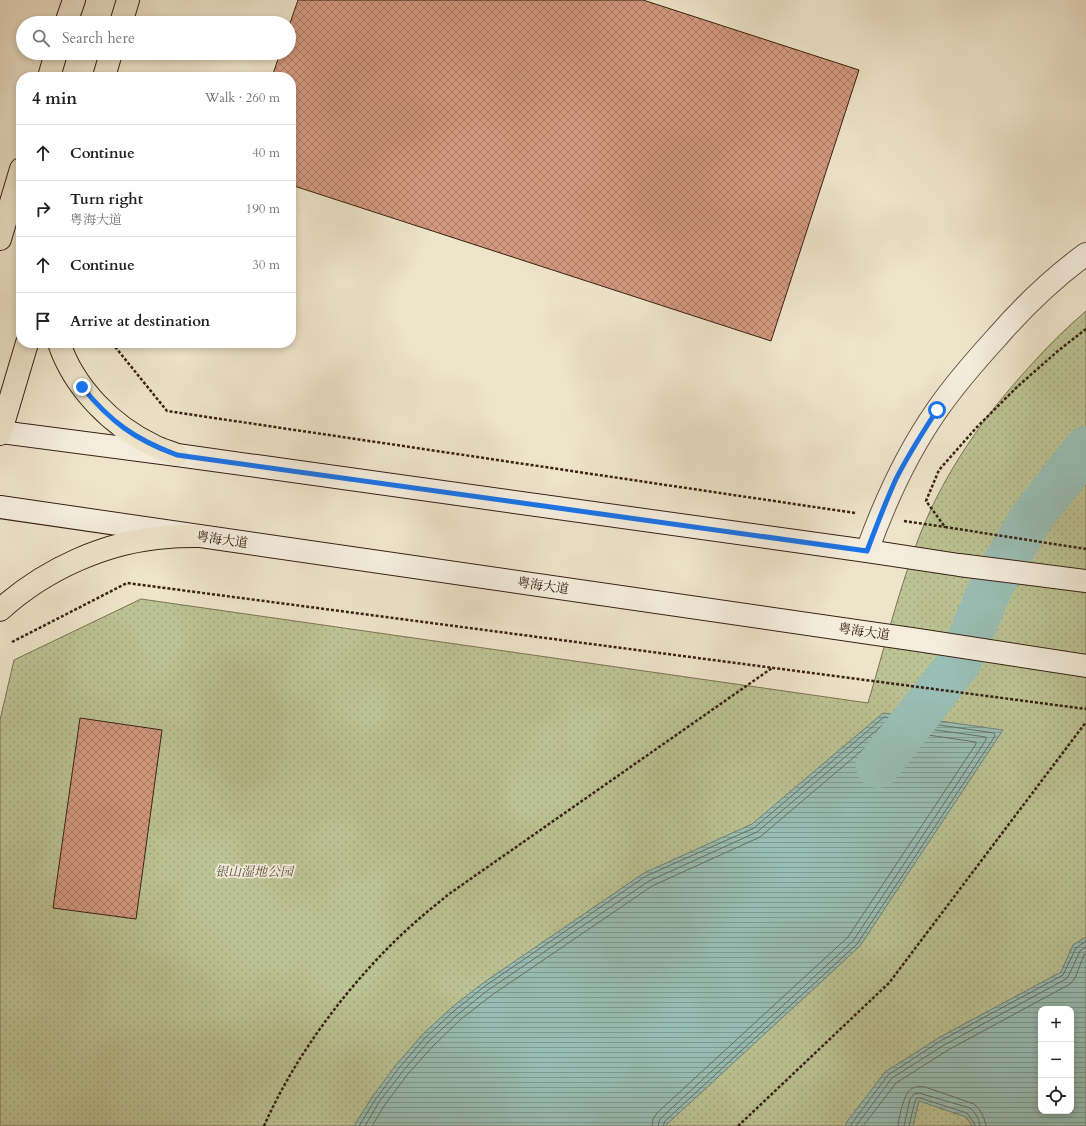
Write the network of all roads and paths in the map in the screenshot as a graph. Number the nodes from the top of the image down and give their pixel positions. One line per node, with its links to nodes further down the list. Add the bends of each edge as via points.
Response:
1 (74, 0): 3 (main road)
2 (128, 0): 4 (main road)
3 (68, 16)
4 (123, 16)
5 (54, 60): 7 (main road)
6 (110, 60): 8 (main road)
7 (50, 72)
8 (106, 72)
9 (16, 186): 10 (main road)
10 (0, 239)
11 (1086, 254): 19 (main road, via 1046,286 961,378 916,444)
12 (1086, 329): 20 (path, via 1017,387 976,427 939,470 926,501)
13 (25, 348): 16 (main road)
14 (61, 348): 17 (main road, via 82,387 114,421 150,444)
15 (116, 348): 19 (path, via 167,411)
16 (0, 433): 17 (main road)
17 (177, 455): 23 (main road)
18 (0, 507): 21 (main road, 粤海大道)
19 (879, 517): 20 (path); 23 (main road)
20 (945, 527): 22 (path)
21 (196, 536): 25 (main road, via 139,541 84,557 34,584); 27 (main road, 粤海大道)
22 (1086, 549)
23 (867, 551): 24 (main road)
24 (1086, 581)
25 (0, 610)
26 (12, 642): 28 (path, via 127,583)
27 (1086, 666)
28 (772, 668): 29 (path); 31 (path, via 449,894 412,925 344,997 314,1037)
29 (1086, 709)
30 (1086, 722): 32 (path, via 889,983)
31 (264, 1126)
32 (738, 1126)

